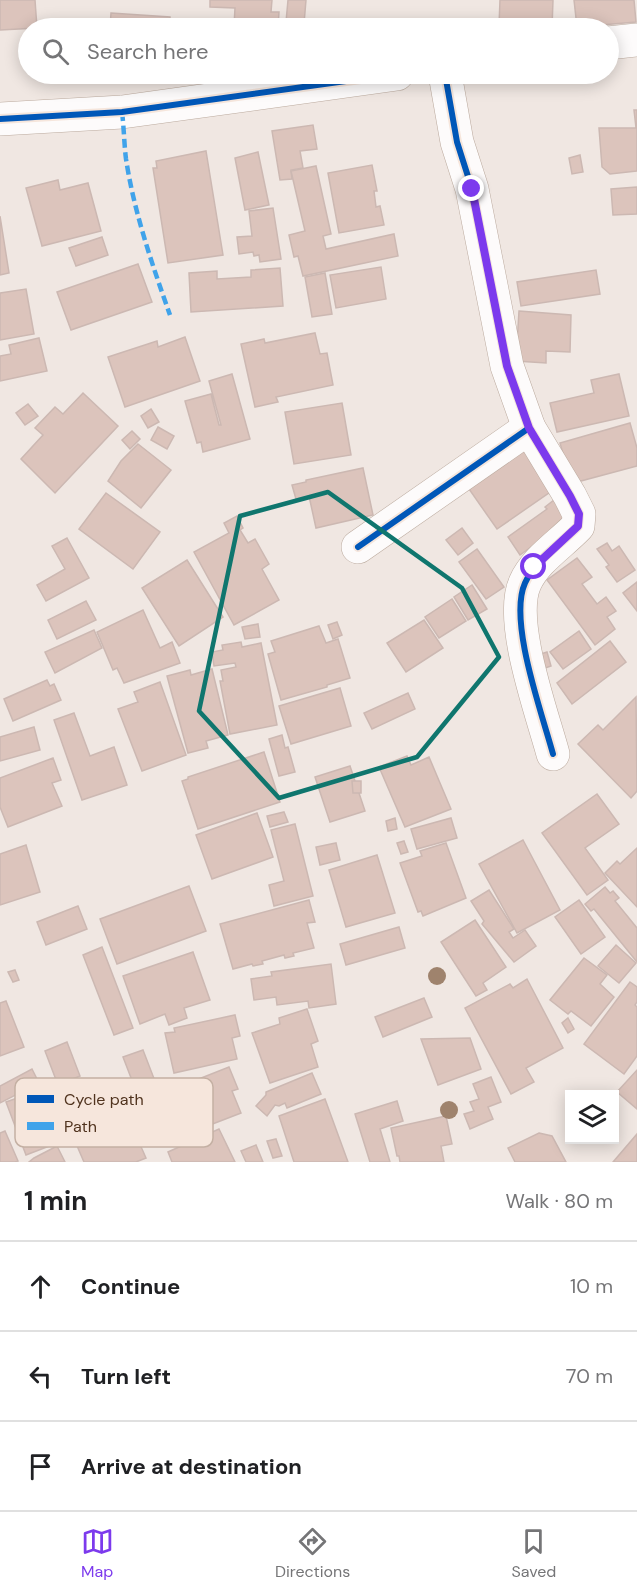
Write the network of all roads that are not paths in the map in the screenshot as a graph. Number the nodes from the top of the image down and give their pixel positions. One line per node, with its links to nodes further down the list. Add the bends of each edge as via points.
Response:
1 (637, 40): 2 (street)
2 (619, 43)
3 (325, 84): 5 (street, via 122,112)
4 (447, 84): 6 (street, via 507,366)
5 (0, 119)
6 (529, 428): 7 (street); 8 (street, via 579,514 578,526 534,567 524,584 520,609 522,643)
7 (358, 547)
8 (553, 754)

